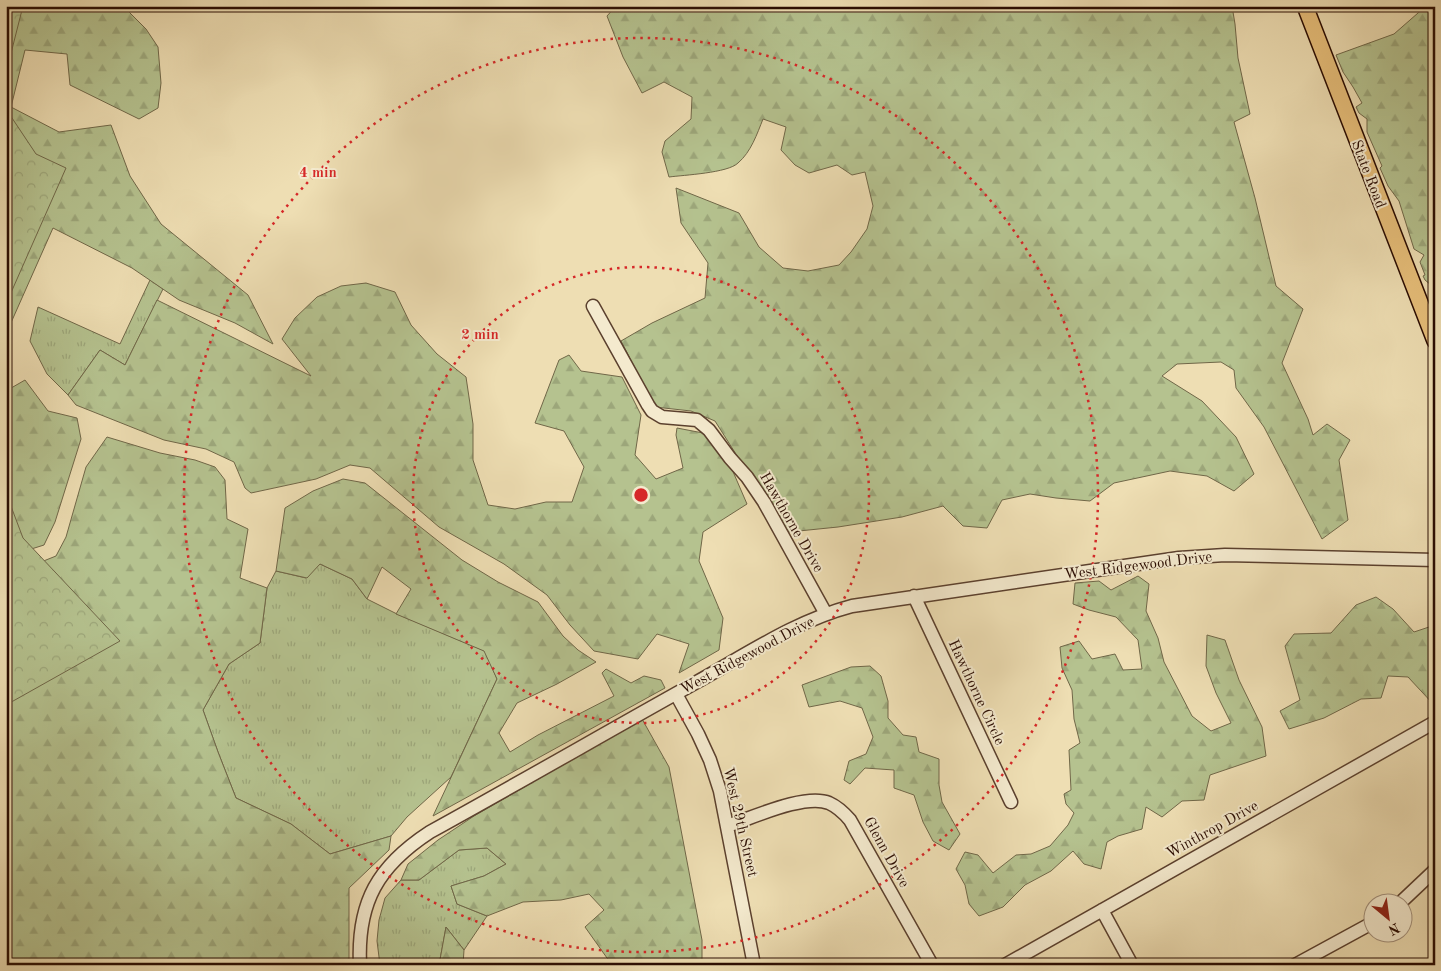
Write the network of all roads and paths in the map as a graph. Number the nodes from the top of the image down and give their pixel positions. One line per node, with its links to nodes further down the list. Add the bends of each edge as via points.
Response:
1 (1305, 6): 3 (main road, State Road)
2 (593, 306): 6 (street, Hawthorne Drive, via 652,411 662,417 697,420 704,424 748,477)
3 (1434, 334)
4 (1435, 560): 5 (street, West Ridgewood Drive, via 1211,555)
5 (914, 596): 6 (street, West Ridgewood Drive, via 852,606); 9 (street, Hawthorne Circle)
6 (826, 614): 7 (street, West Ridgewood Drive, via 797,626)
7 (676, 694): 10 (street, West 29th Street, via 710,760); 15 (street, West Ridgewood Drive, via 430,832 404,850 384,872 369,899 361,924)
8 (1435, 722): 13 (street, Winthrop Drive)
9 (1011, 802)
10 (727, 826): 16 (street, West 29th Street); 17 (street, Glenn Drive, via 811,800 828,802 841,810 850,820)
11 (1435, 870): 12 (street)
12 (1410, 894)
13 (1102, 910): 18 (street, Winthrop Drive); 19 (street)
14 (1364, 927): 20 (street)
15 (360, 965)
16 (754, 965)
17 (932, 965)
18 (1005, 965)
19 (1132, 965)
20 (1295, 965)

